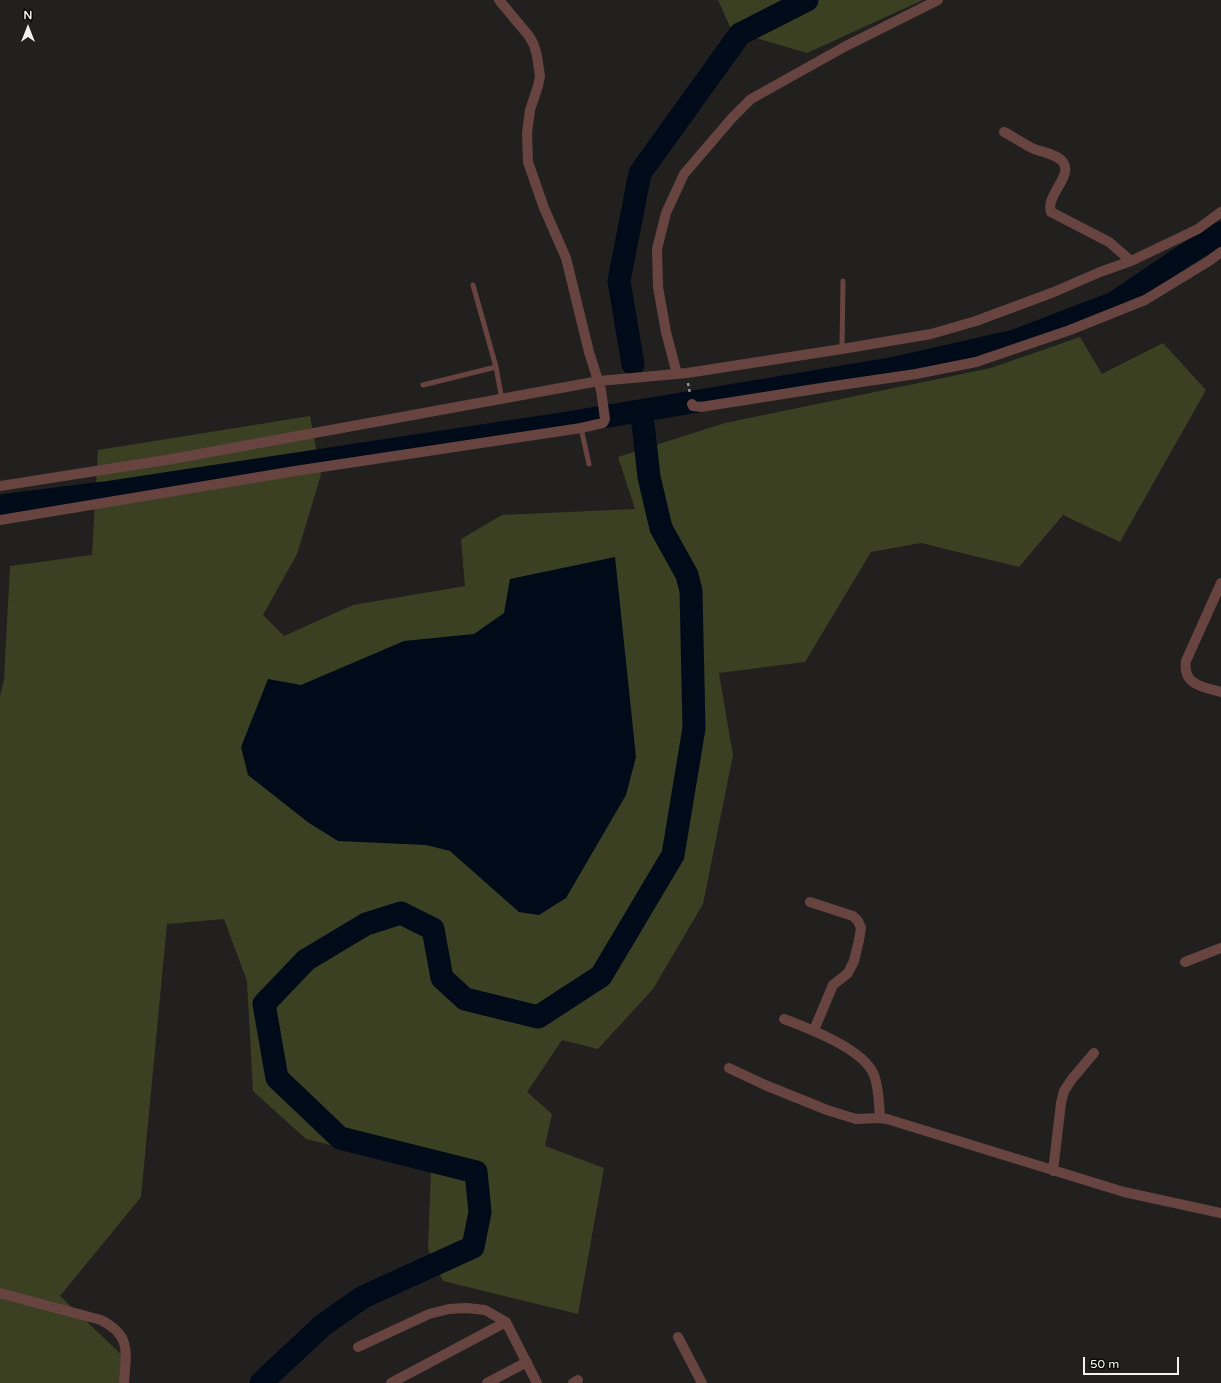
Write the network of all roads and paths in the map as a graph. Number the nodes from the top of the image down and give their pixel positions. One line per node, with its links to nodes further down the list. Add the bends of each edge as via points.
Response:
1 (499, 0): 13 (street, via 529,36 537,56 540,76 530,110 527,133 528,162 544,208 566,258)
2 (938, 0): 11 (street, via 846,46 751,99 684,174 666,213 657,249 658,287)
3 (1004, 132): 6 (street, via 1033,148 1061,159 1065,164 1066,171 1049,205 1051,212 1110,242)
4 (1221, 212): 6 (street, via 1198,229)
5 (1221, 252): 15 (street, via 1145,300 1070,330 976,362 916,374 698,408)
6 (1131, 261): 9 (street, via 976,321 931,334)
7 (843, 281): 9 (lane)
8 (473, 285): 10 (lane)
9 (842, 349): 11 (street)
10 (496, 367): 12 (lane); 14 (lane)
11 (677, 374): 13 (street, via 611,380)
12 (423, 385)
13 (600, 386): 14 (street); 16 (street, via 605,419 600,424)
14 (502, 400): 18 (street, via 172,459)
15 (692, 404)
16 (582, 428): 17 (lane); 19 (street)
17 (589, 464)
18 (0, 486)
19 (0, 520)
20 (1221, 583): 21 (street, via 1185,666 1190,680)
21 (1221, 692)
22 (810, 902): 26 (street, via 853,916 861,928 851,968 833,985)
23 (1221, 948): 24 (street)
24 (1185, 962)
25 (784, 1019): 26 (street)
26 (814, 1030): 29 (street, via 856,1054 870,1068 878,1089)
27 (1094, 1053): 30 (street, via 1064,1091)
28 (729, 1068): 29 (street, via 827,1110 856,1119)
29 (880, 1118): 30 (street)
30 (1053, 1171): 31 (street, via 1124,1192)
31 (1221, 1213)
32 (0, 1293): 37 (street, via 101,1320 113,1326 126,1347)
33 (506, 1322): 35 (street, via 485,1310 449,1309 429,1314); 36 (street); 38 (street)
34 (678, 1337): 41 (street)
35 (358, 1347)
36 (526, 1362): 39 (street); 40 (street)
37 (124, 1383)
38 (391, 1383)
39 (487, 1383)
40 (537, 1383)
41 (702, 1383)

